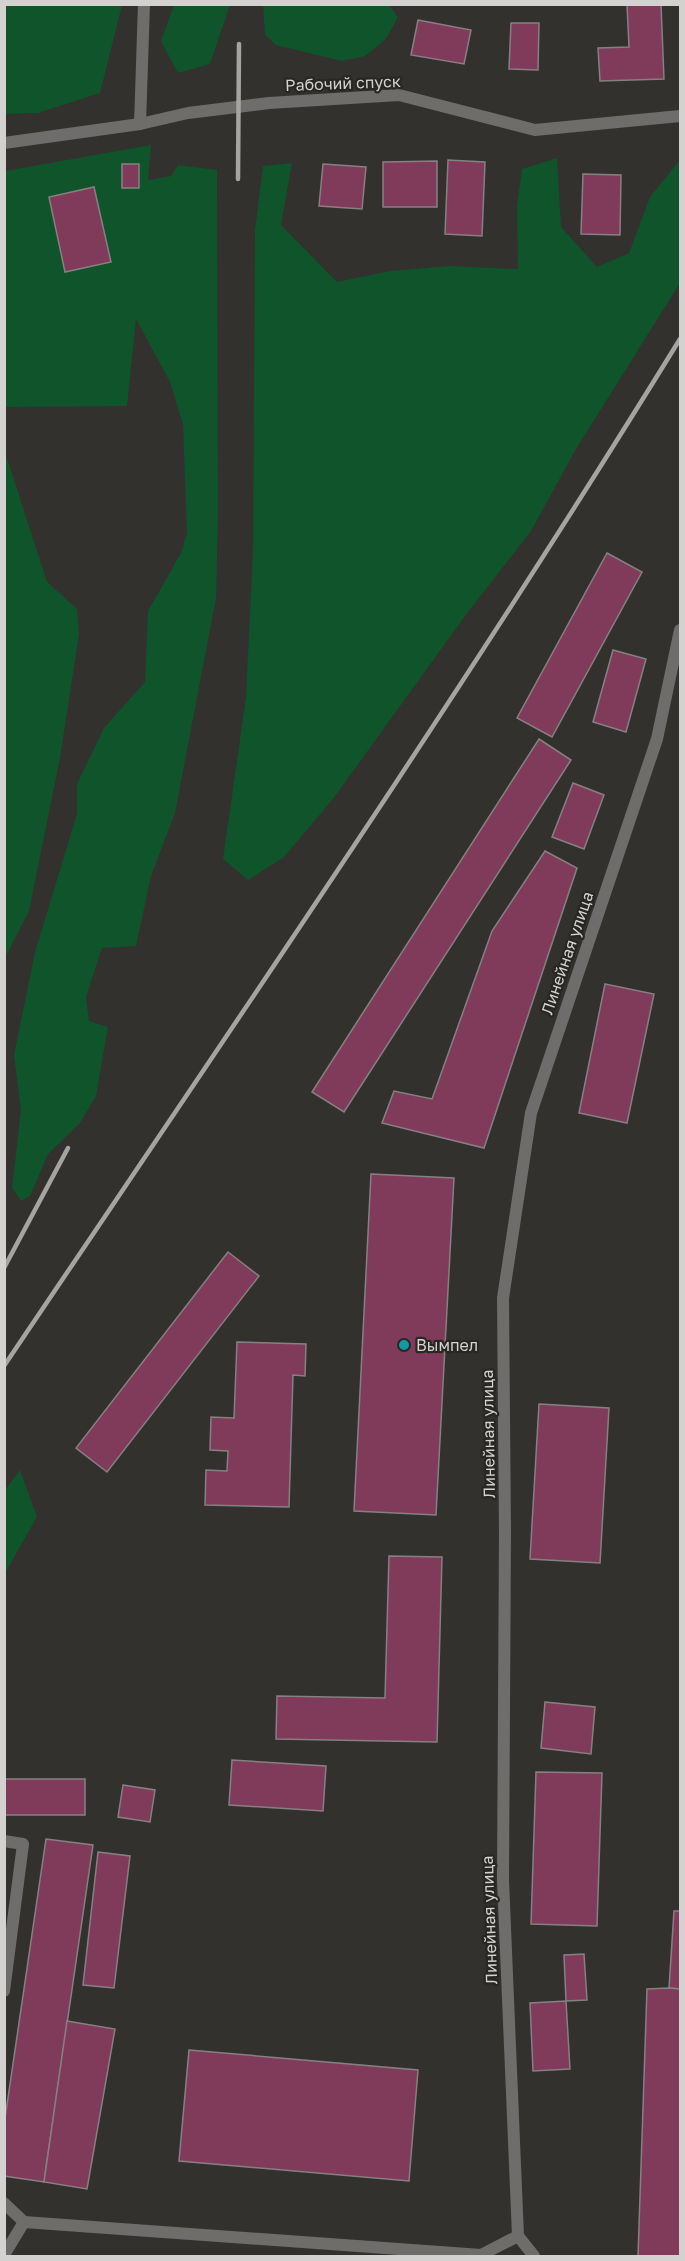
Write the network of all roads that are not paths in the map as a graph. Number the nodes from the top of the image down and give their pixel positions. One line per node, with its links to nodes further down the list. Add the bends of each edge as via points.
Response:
1 (144, 4): 3 (street)
2 (681, 116): 3 (street, Рабочий спуск, via 535,130 399,95 269,103 188,113)
3 (140, 124): 4 (street, Рабочий спуск)
4 (4, 143)
5 (681, 630): 10 (street, Линейная улица, via 657,739 531,1113 503,1298 503,1880)
6 (4, 1841): 7 (street, via 23,1844)
7 (4, 1991)
8 (4, 2203): 9 (street)
9 (24, 2222): 10 (street, via 481,2255); 11 (street)
10 (518, 2236): 12 (street)
11 (4, 2255)
12 (534, 2256)

